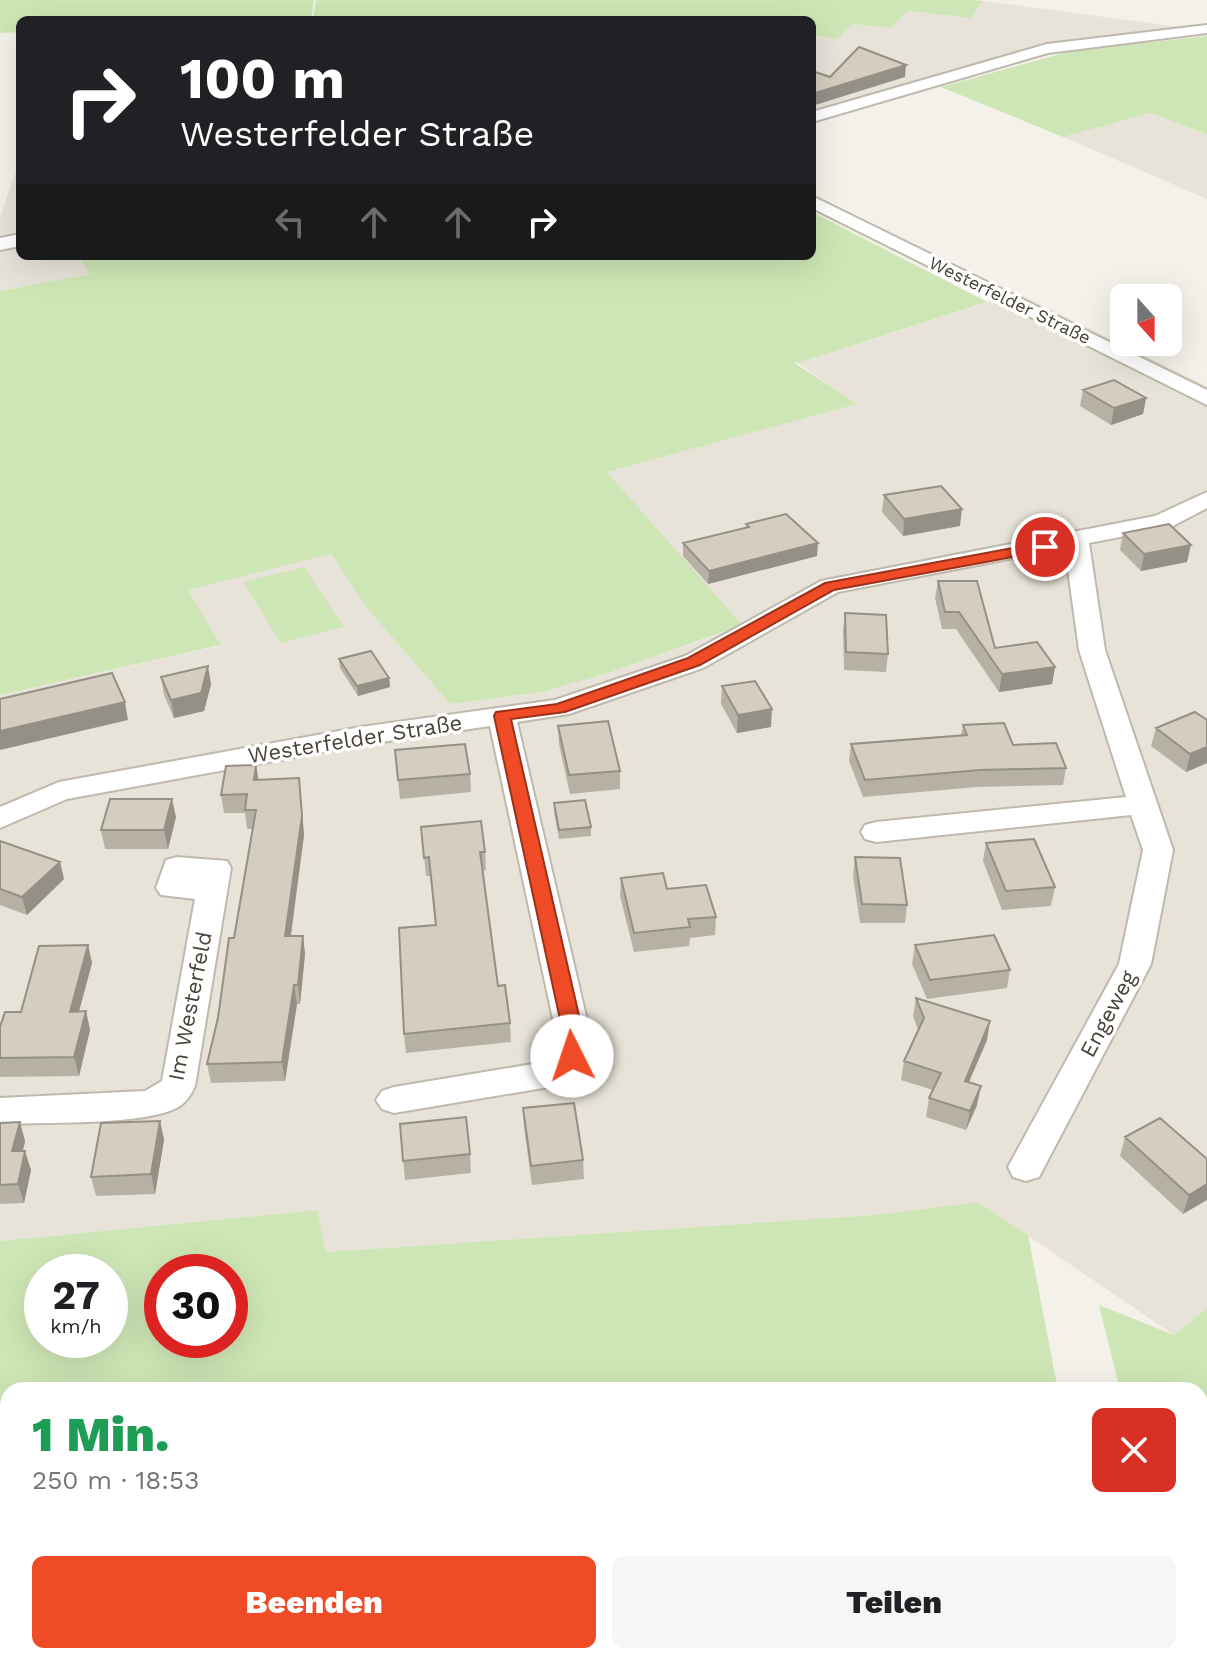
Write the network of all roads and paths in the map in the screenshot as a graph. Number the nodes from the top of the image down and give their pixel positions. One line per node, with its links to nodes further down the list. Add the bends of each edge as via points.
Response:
1 (1207, 29): 2 (street, via 1047,49)
2 (816, 116)
3 (816, 203): 4 (street, Westerfelder Straße)
4 (1207, 398)
5 (1207, 499): 6 (street, Westerfelder Straße, via 1162,522)
6 (1076, 541): 7 (street, Westerfelder Straße, via 830,586 694,662 559,708); 8 (street, Engeweg, via 1092,650)
7 (502, 716): 9 (street, Westerfelder Straße, via 59,791); 12 (street, via 573,1033 572,1056 555,1073)
8 (1144, 804): 10 (street); 14 (street, Engeweg, via 1158,850 1135,964)
9 (0, 819)
10 (876, 832)
11 (212, 889): 13 (street, Im Westerfeld, via 178,1086 167,1097 145,1104)
12 (394, 1100)
13 (0, 1111)
14 (1026, 1167)

